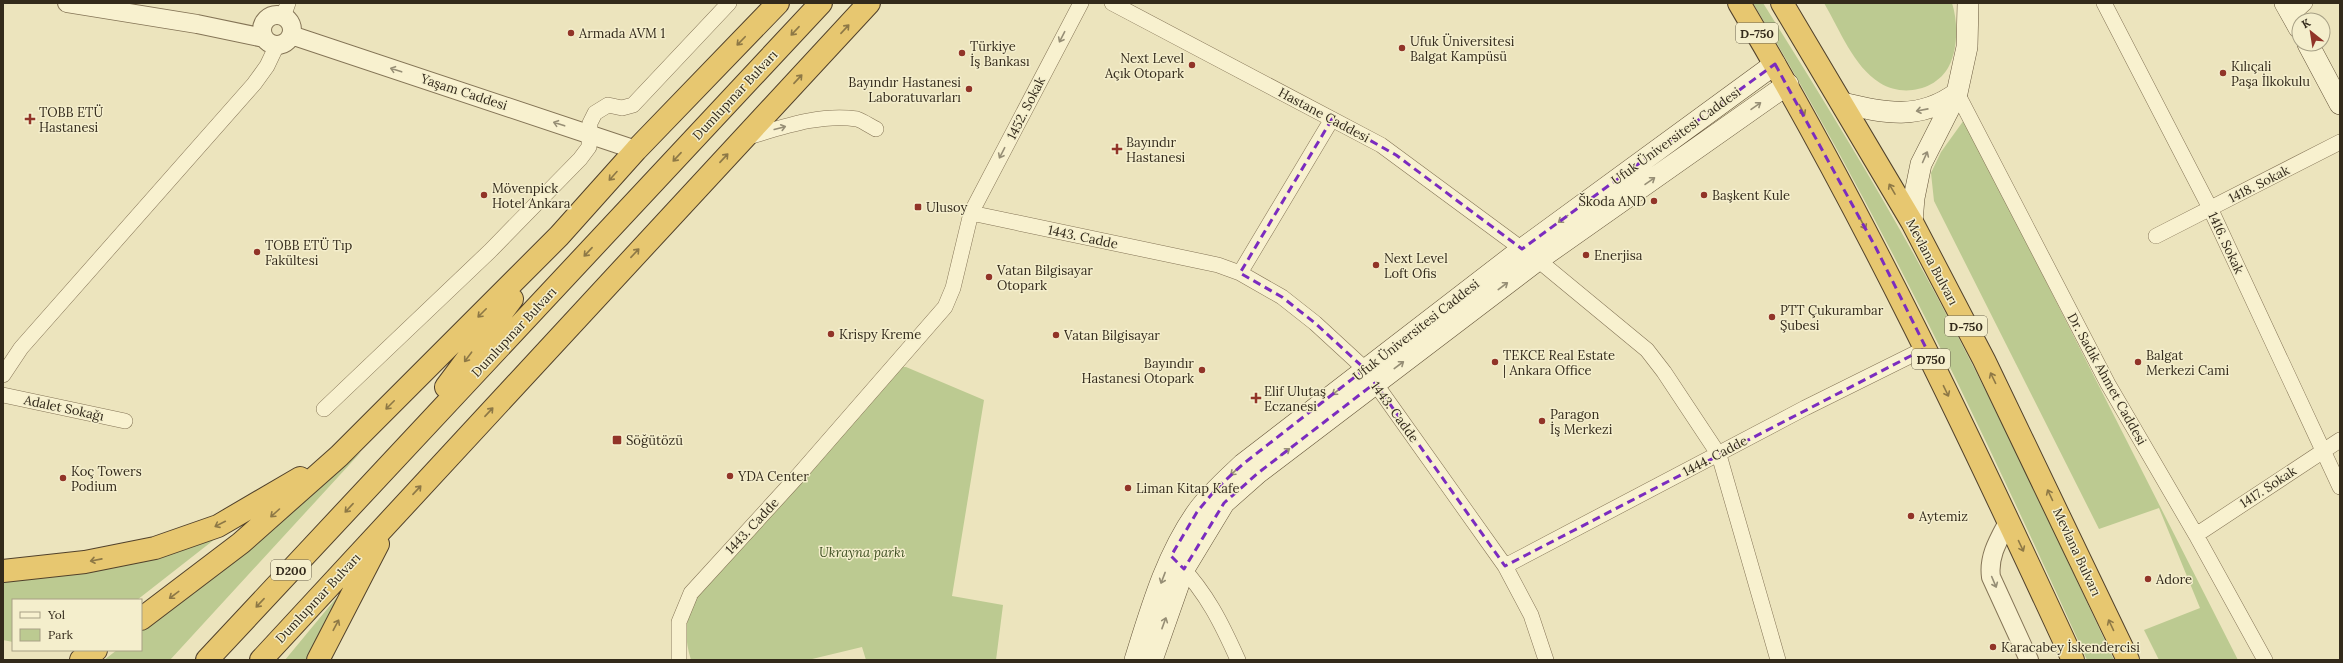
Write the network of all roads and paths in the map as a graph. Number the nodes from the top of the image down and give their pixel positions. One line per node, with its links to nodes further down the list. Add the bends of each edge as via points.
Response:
1 (68, 3): 14 (street)
2 (729, 3): 23 (street, via 633,105 622,108 608,105 595,113)
3 (778, 3): 26 (highway, one-way to 26)
4 (821, 3): 44 (highway, Dumlupınar Bulvarı, one-way to 44)
5 (869, 3): 24 (highway, Dumlupınar Bulvarı, one-way to 5)
6 (1081, 3): 28 (street, 1452. Sokak, one-way to 28)
7 (1112, 3): 21 (street, Hastane Caddesi)
8 (1739, 3): 16 (highway, D-750)
9 (1782, 3): 19 (highway, Mevlana Bulvarı / D-750)
10 (1968, 3): 18 (main road, via 1967,47)
11 (2104, 3): 27 (street, 1416. Sokak)
12 (285, 10): 13 (street); 14 (street, via 274,16)
13 (291, 34): 14 (street, via 286,42); 23 (street, Yaşam Caddesi, one-way to 13)
14 (268, 35): 35 (street, via 267,66 254,84 21,348)
15 (2312, 52): 20 (main road)
16 (1775, 64): 17 (highway, D750); 32 (main road, Ufuk Üniversitesi Caddesi, one-way to 32)
17 (1788, 84): 32 (main road, Ufuk Üniversitesi Caddesi, one-way to 17); 34 (highway, D750, one-way to 34, via 1876,248)
18 (1957, 93): 19 (main road, one-way to 19, via 1942,104 1910,112 1874,110); 29 (main road, one-way to 18, via 1921,164); 48 (street, Dr. Sadık Ahmet Caddesi, via 2108,384)
19 (1842, 103): 29 (highway, Mevlana Bulvarı / D-750, one-way to 19)
20 (2340, 104)
21 (1332, 119): 32 (street, Hastane Caddesi, via 1392,152); 33 (street)
22 (876, 129): 24 (street, one-way to 22, via 798,123 836,118 858,120)
23 (588, 134): 26 (street, Yaşam Caddesi); 38 (street, via 589,147 580,159 490,251)
24 (742, 139): 46 (highway, Dumlupınar Bulvarı, one-way to 24)
25 (2340, 142): 27 (street, 1418. Sokak)
26 (636, 150): 30 (highway, one-way to 30)
27 (2210, 208): 31 (street, 1418. Sokak); 41 (street, 1416. Sokak)
28 (971, 213): 33 (street, 1443. Cadde, via 1210,264); 58 (street, 1443. Cadde, via 953,288 945,307 796,478 691,593 679,622)
29 (1912, 222): 66 (highway, Mevlana Bulvarı / D-750, one-way to 29, via 1991,374)
30 (559, 236): 43 (highway, one-way to 43); 44 (highway, one-way to 44)
31 (2156, 236)
32 (1530, 254): 36 (main road, Ufuk Üniversitesi Caddesi); 42 (street, Hastane Caddesi, via 1647,350)
33 (1240, 273): 36 (street, 1443. Cadde, via 1282,297 1315,323)
34 (1926, 348): 42 (street, 1444. Cadde, via 1805,408); 47 (highway, D750, one-way to 47)
35 (3, 375)
36 (1370, 376): 49 (main road, Ufuk Üniversitesi Caddesi, via 1243,464 1216,489 1197,512); 50 (street, 1443. Cadde)
37 (3, 395): 39 (street, Adalet Sokağı)
38 (324, 409)
39 (125, 421)
40 (2340, 440): 41 (street, 1417. Sokak)
41 (2324, 450): 45 (street, 1416. Sokak); 48 (street, 1417. Sokak)
42 (1719, 455): 50 (street, 1444. Cadde); 63 (street, Hastane Caddesi)
43 (339, 456): 51 (highway, one-way to 51, via 218,526 155,548 85,562); 52 (highway, one-way to 52, via 241,543)
44 (376, 480): 55 (highway, Dumlupınar Bulvarı / D200, one-way to 55)
45 (2340, 487)
46 (391, 519): 56 (highway, Dumlupınar Bulvarı); 57 (highway, Dumlupınar Bulvarı, one-way to 46)
47 (2009, 520): 64 (street, one-way to 64, via 1994,550 1990,573); 65 (highway, D750, one-way to 65)
48 (2196, 535): 67 (street, Dr. Sadık Ahmet Caddesi)
49 (1178, 562): 59 (main road, Ufuk Üniversitesi Caddesi, one-way to 59); 60 (main road, Ufuk Üniversitesi Caddesi, one-way to 49); 61 (street, via 1211,603)
50 (1505, 566): 62 (street, 1443. Cadde, via 1531,615)
51 (3, 571)
52 (142, 618)
53 (94, 651): 54 (highway)
54 (81, 660)
55 (207, 660)
56 (261, 660)
57 (318, 660)
58 (679, 660)
59 (1134, 660)
60 (1152, 660)
61 (1238, 660)
62 (1546, 660)
63 (1778, 660)
64 (2029, 660)
65 (2073, 660)
66 (2128, 660)
67 (2265, 660)

